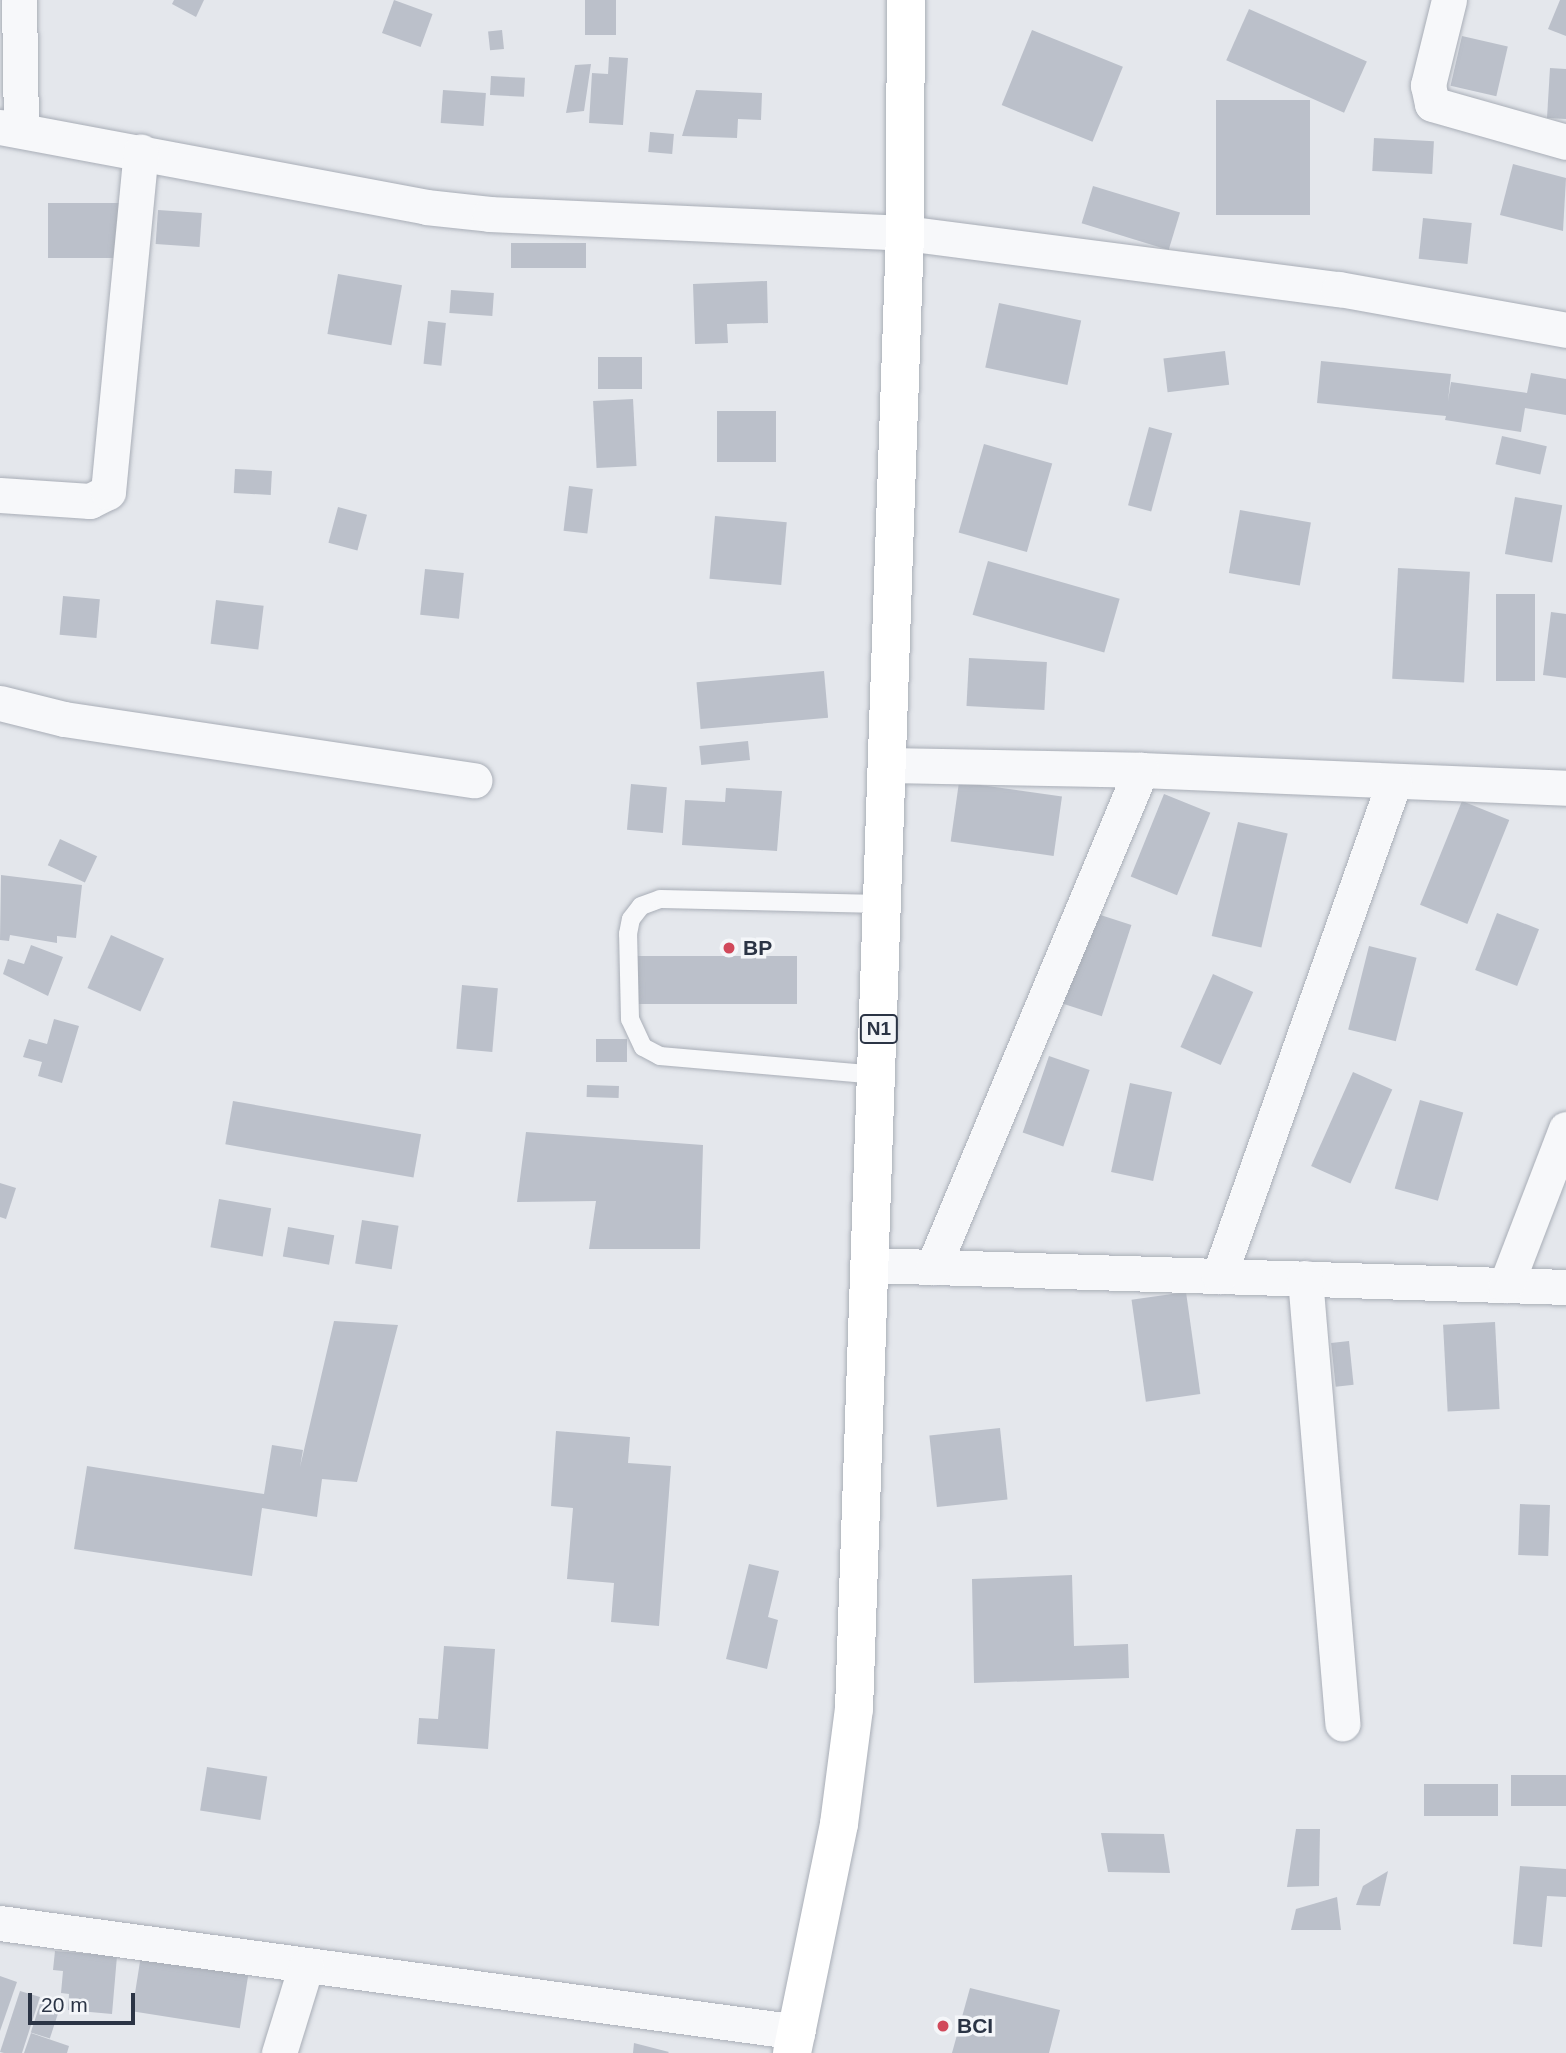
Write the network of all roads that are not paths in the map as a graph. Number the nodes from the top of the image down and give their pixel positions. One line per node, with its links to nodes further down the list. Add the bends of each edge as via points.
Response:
1 (19, 0): 4 (street)
2 (906, 0): 7 (highway, N1)
3 (1449, 0): 5 (street, via 1428,85 1432,104)
4 (11, 128): 6 (street)
5 (1566, 142)
6 (141, 152): 7 (street, via 426,207 490,214); 9 (street, via 107,492 90,501)
7 (905, 233): 8 (street, via 1339,289); 11 (highway, N1)
8 (1566, 330)
9 (0, 495)
10 (0, 703): 13 (street, via 64,719)
11 (888, 765): 12 (street); 16 (highway, N1)
12 (1141, 769): 14 (street); 20 (street)
13 (474, 780)
14 (1394, 782): 15 (street); 21 (street)
15 (1566, 788)
16 (883, 904): 17 (highway, N1); 17 (lane, via 660,899 641,906 631,919 628,934 630,1019 642,1047 660,1056)
17 (878, 1074): 19 (highway, N1)
18 (1566, 1129): 23 (street)
19 (871, 1265): 20 (street); 28 (highway, N1, via 854,1709 839,1824)
20 (933, 1267): 21 (street)
21 (1219, 1276): 22 (street)
22 (1306, 1279): 23 (street); 25 (street)
23 (1506, 1285): 24 (street)
24 (1566, 1287)
25 (1342, 1723)
26 (0, 1923): 27 (street)
27 (306, 1966): 28 (street); 29 (street)
28 (795, 2042)
29 (279, 2053)

